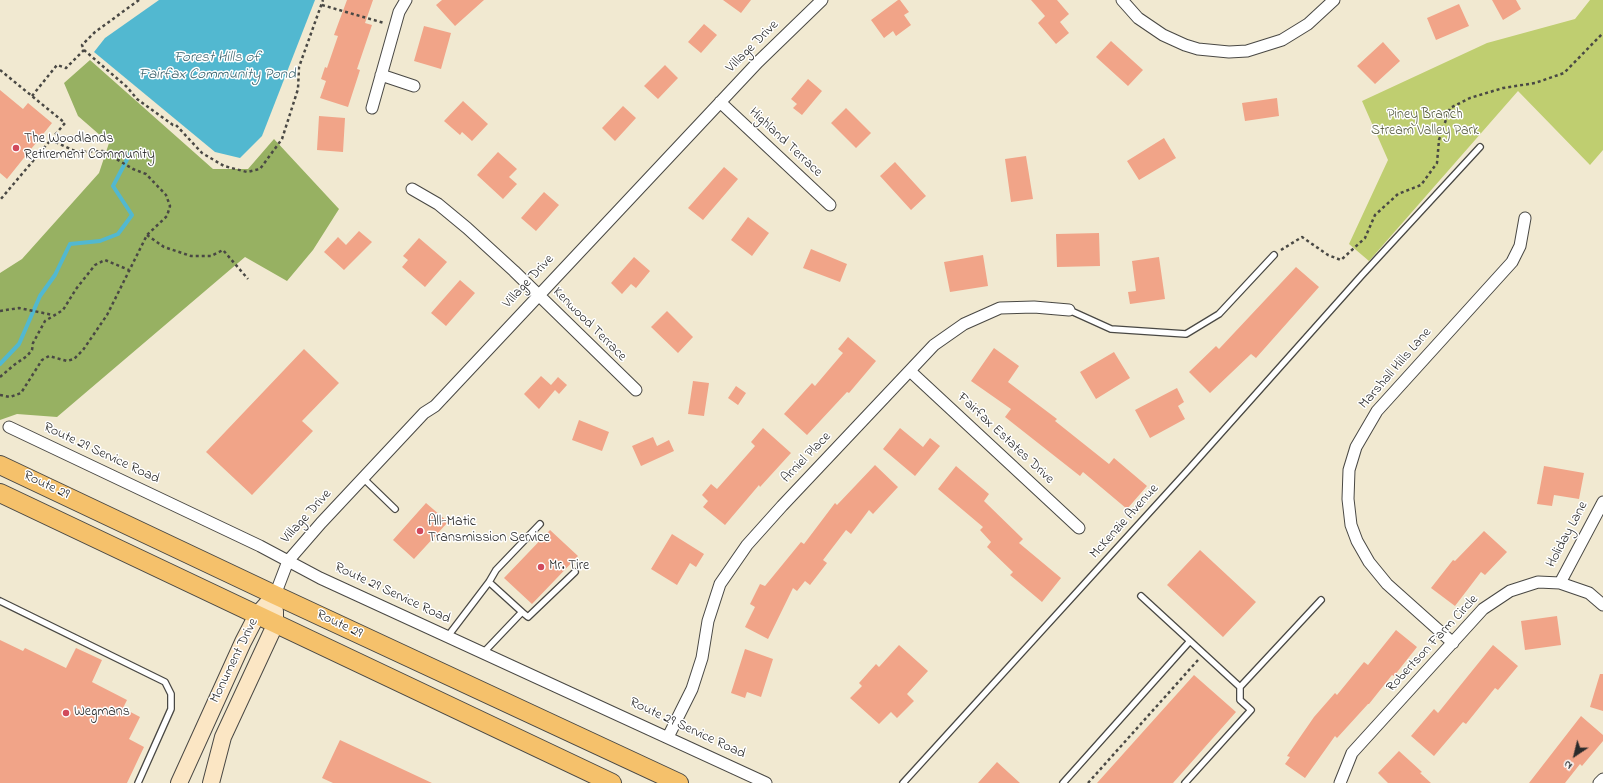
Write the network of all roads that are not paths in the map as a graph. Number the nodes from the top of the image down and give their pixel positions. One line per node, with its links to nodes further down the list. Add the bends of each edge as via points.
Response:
1 (406, 0): 5 (street, via 399,12)
2 (822, 0): 7 (street, Village Drive)
3 (1122, 0): 4 (street, via 1138,18 1163,35 1198,49 1228,52 1247,52 1282,40 1308,24)
4 (1334, 0)
5 (381, 75): 6 (street); 8 (street)
6 (414, 86)
7 (720, 102): 11 (street, Highland Terrace); 14 (street, Village Drive)
8 (372, 108)
9 (1480, 147): 51 (lane, McKenzie Avenue)
10 (412, 189): 14 (street, Kenwood Terrace, via 438,204 467,228)
11 (830, 205)
12 (1525, 218): 40 (street, Marshall Hills Lane, via 1520,246 1512,262 1377,411 1356,447 1349,470 1348,500 1351,524 1369,562 1387,584)
13 (1274, 255): 15 (lane, via 1219,314 1186,334 1111,329)
14 (538, 295): 17 (street, Kenwood Terrace); 20 (street, Village Drive, via 435,406 424,413)
15 (1069, 310): 16 (street, Arniel Place, via 1000,308 964,324 934,345)
16 (910, 372): 25 (street, Fairfax Estates Drive); 43 (street, Arniel Place, via 752,539 720,584 708,621 702,658 692,689)
17 (636, 390)
18 (9, 427): 26 (street, Route 29 Service Road)
19 (0, 465): 30 (main road, Route 29)
20 (363, 478): 23 (lane); 26 (street, Village Drive)
21 (0, 493): 36 (main road, Route 29)
22 (1603, 502): 29 (street, Holiday Lane)
23 (395, 509)
24 (540, 524): 28 (lane, via 496,570)
25 (1079, 528)
26 (288, 561): 30 (street, Village Drive); 38 (street, Route 29 Service Road)
27 (574, 572): 35 (lane, via 528,617)
28 (489, 582): 35 (lane); 38 (lane)
29 (1560, 583): 34 (street, Robertson Farm Circle, via 1589,593); 40 (street, Robertson Farm Circle, via 1538,582 1510,591 1484,609)
30 (274, 595): 36 (main road, Monument Drive); 37 (main road, Monument Drive); 49 (main road, Route 29)
31 (1141, 596): 39 (lane)
32 (1321, 600): 42 (lane)
33 (0, 601): 45 (lane, via 165,682 171,694 171,709)
34 (1603, 605)
35 (522, 612): 41 (lane)
36 (257, 615): 37 (main road, Route 29); 46 (main road, Monument Drive)
37 (275, 625): 47 (main road, Monument Drive, via 224,737); 48 (main road, Route 29)
38 (448, 636): 41 (street, Route 29 Service Road)
39 (1190, 641): 42 (lane); 52 (lane)
40 (1453, 643): 54 (street, Robertson Farm Circle, via 1352,753)
41 (484, 652): 43 (street, Route 29 Service Road)
42 (1240, 687): 53 (lane, via 1240,700 1251,710)
43 (668, 737): 50 (street, Route 29 Service Road)
44 (1603, 779): 55 (street)
45 (138, 783)
46 (179, 783)
47 (211, 783)
48 (612, 783)
49 (679, 783)
50 (766, 783)
51 (903, 783)
52 (1063, 783)
53 (1185, 783)
54 (1340, 783)
55 (1600, 783)

